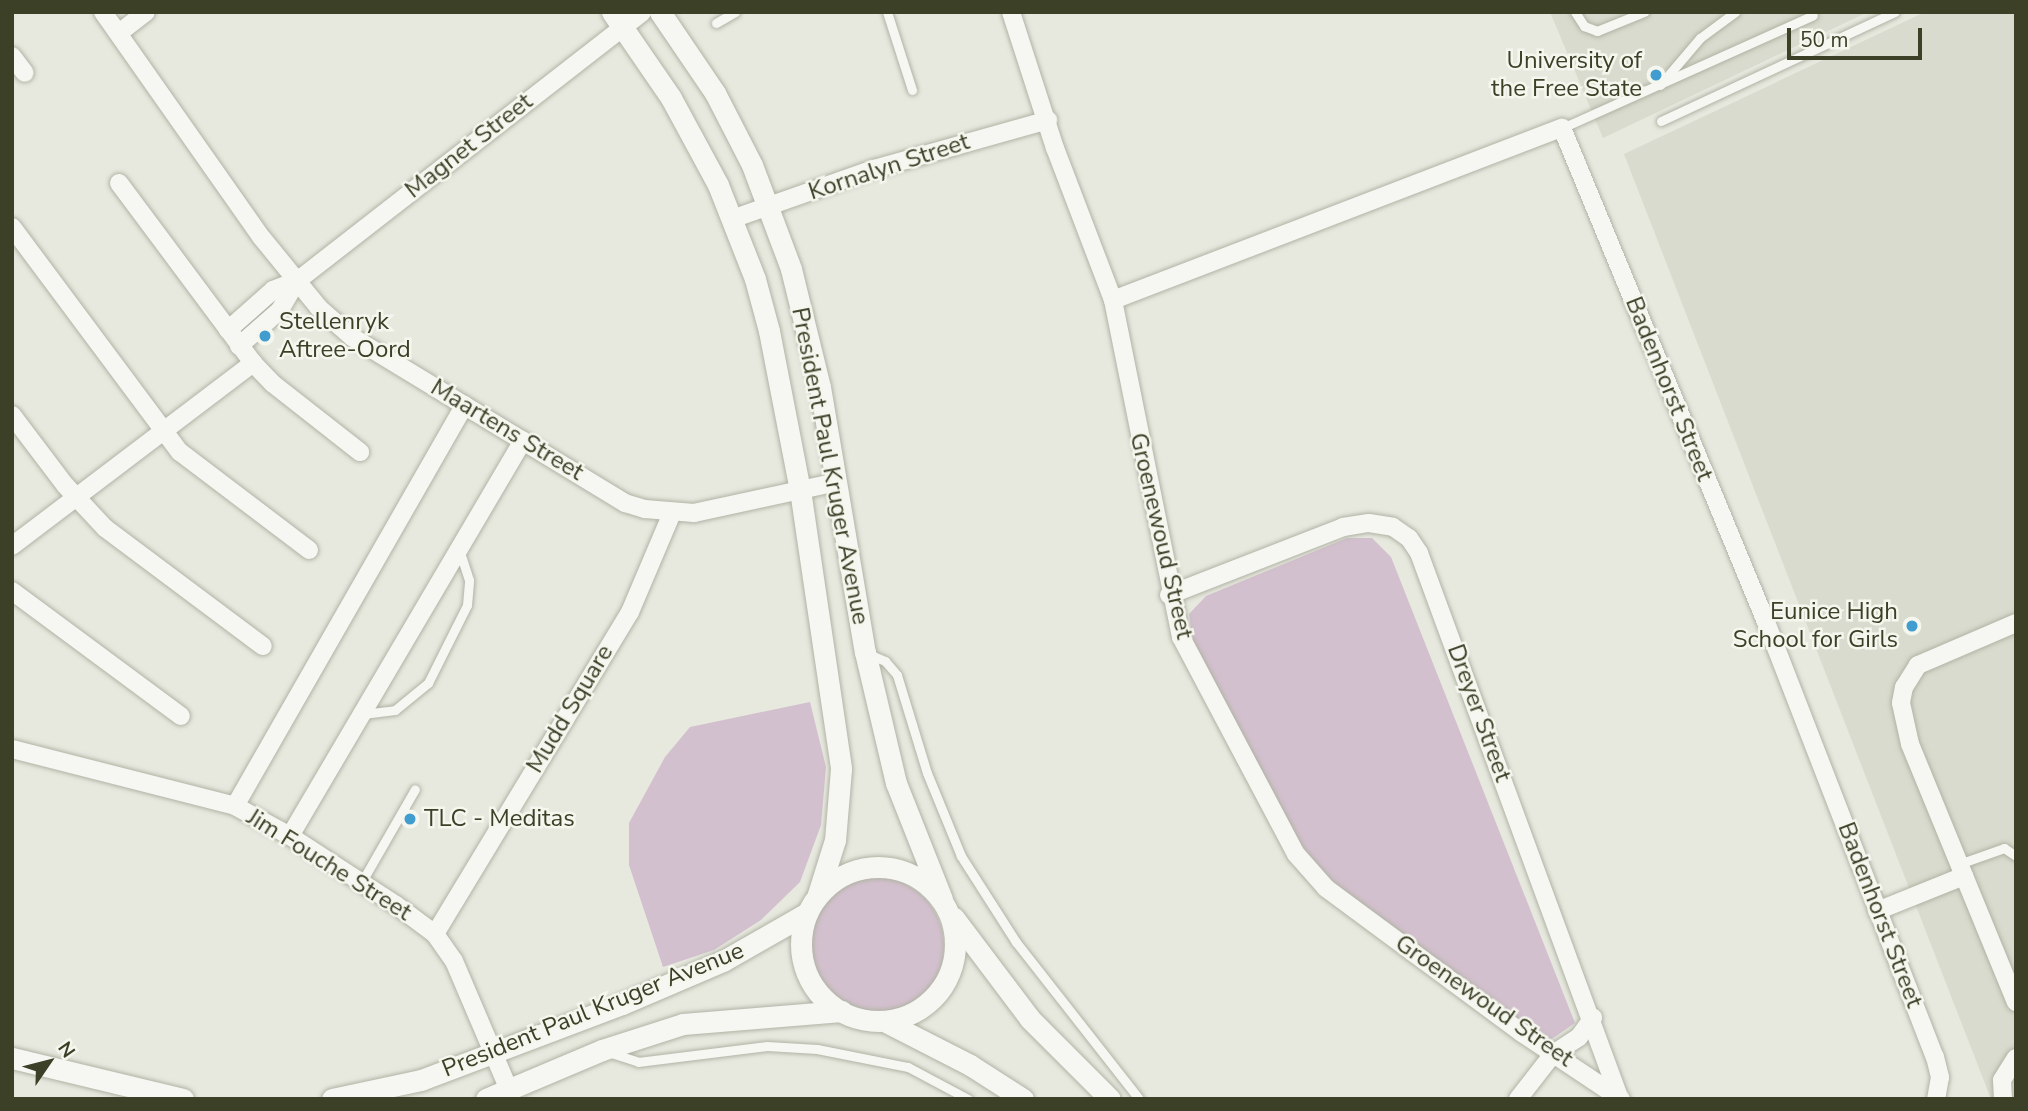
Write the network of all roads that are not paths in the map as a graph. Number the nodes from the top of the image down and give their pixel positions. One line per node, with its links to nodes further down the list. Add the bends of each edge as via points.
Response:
1 (103, 12): 15 (street, Maartens Street)
2 (146, 12): 15 (street)
3 (642, 12): 13 (street, Magnet Street)
4 (660, 12): 24 (street, President Paul Kruger Avenue, via 715,93)
5 (735, 12): 14 (lane)
6 (887, 12): 19 (lane)
7 (1011, 12): 20 (street, Groenewoud Street)
8 (1575, 12): 9 (lane, via 1584,26 1597,31)
9 (1644, 12)
10 (1735, 12): 18 (lane, via 1700,38)
11 (1895, 12): 21 (lane)
12 (1813, 15): 18 (lane)
13 (617, 20): 25 (street, President Paul Kruger Avenue, via 690,130); 27 (street, Magnet Street)
14 (716, 23)
15 (119, 33): 27 (street, Maartens Street)
16 (12, 56): 17 (street)
17 (25, 73)
18 (1659, 86): 22 (lane)
19 (912, 90)
20 (1048, 120): 24 (street, Kornalyn Street); 28 (street, Groenewoud Street)
21 (1661, 121)
22 (1562, 128): 28 (street); 62 (street, Badenhorst Street, via 1766,622)
23 (119, 183): 29 (street)
24 (769, 203): 25 (street, Kornalyn Street); 37 (street, President Paul Kruger Avenue, via 810,338)
25 (732, 219): 38 (street, President Paul Kruger Avenue, via 769,331)
26 (12, 227): 34 (street)
27 (297, 281): 29 (street, via 273,290); 30 (street, via 280,310); 32 (street, Maartens Street, via 352,337)
28 (1113, 300): 46 (street, Groenewoud Street)
29 (228, 330): 30 (street)
30 (239, 346): 31 (street)
31 (253, 363): 34 (street); 36 (street)
32 (465, 405): 35 (street, Maartens Street); 55 (street)
33 (12, 415): 39 (street)
34 (162, 431): 39 (street); 43 (street, via 180,452)
35 (523, 441): 40 (street, Maartens Street, via 625,503); 42 (street)
36 (360, 452)
37 (837, 482): 38 (street, Maartens Street); 50 (street, President Paul Kruger Avenue)
38 (800, 490): 40 (street, Maartens Street); 60 (street, President Paul Kruger Avenue, via 841,769 835,840)
39 (75, 498): 41 (street); 49 (street, via 104,528)
40 (672, 513): 64 (street, Mudd Square, via 630,612)
41 (12, 546)
42 (459, 549): 51 (street); 51 (lane, via 469,580 467,605 428,683 396,710)
43 (310, 550)
44 (1203, 584): 46 (street, Dreyer Street); 47 (street, Dreyer Street); 67 (street, Dreyer Street, via 1343,527 1381,525 1409,538 1419,553)
45 (12, 591): 52 (street)
46 (1169, 595): 47 (street, Groenewoud Street)
47 (1175, 617): 71 (street, Groenewoud Street, via 1188,652 1307,871)
48 (2016, 623): 58 (street, via 1918,665 1903,687 1901,703 1910,744)
49 (262, 646)
50 (865, 652): 61 (street, President Paul Kruger Avenue, via 896,783); 83 (lane, via 885,661 897,675 927,772 961,856 1016,942)
51 (361, 714): 56 (street)
52 (181, 716)
53 (12, 749): 55 (street, Jim Fouche Street)
54 (415, 789): 59 (lane)
55 (235, 806): 56 (street, Jim Fouche Street)
56 (290, 835): 59 (street, Jim Fouche Street)
57 (2016, 856): 58 (lane, via 2004,848)
58 (1962, 870): 62 (street); 65 (street)
59 (361, 883): 64 (street, Jim Fouche Street)
60 (818, 894): 61 (street, via 840,876 858,869 895,867 921,879); 63 (street)
61 (946, 906): 68 (street, via 956,938 954,962 945,985 918,1010); 82 (street, President Paul Kruger Avenue, via 1030,1019)
62 (1878, 911): 85 (street, Badenhorst Street, via 1935,1057 1940,1077)
63 (807, 913): 66 (street, via 801,938 803,963 814,987); 70 (street, President Paul Kruger Avenue, via 723,961)
64 (435, 934): 70 (street, Jim Fouche Street, via 462,976)
65 (2014, 992)
66 (841, 1010): 68 (street, via 854,1017); 69 (street, President Paul Kruger Avenue, via 683,1024)
67 (1593, 1018): 71 (street, via 1579,1037); 77 (street, Dreyer Street)
68 (884, 1021): 81 (street, via 971,1065)
69 (602, 1050): 74 (street, President Paul Kruger Avenue); 80 (lane, via 620,1060 638,1062 767,1046 817,1049 908,1067)
70 (491, 1052): 74 (street, Jim Fouche Street); 75 (street, President Paul Kruger Avenue)
71 (1553, 1054): 77 (street, Groenewoud Street); 84 (street)
72 (12, 1058): 76 (street)
73 (2016, 1058): 86 (street, via 2002,1080)
74 (509, 1090): 79 (street, President Paul Kruger Avenue)
75 (365, 1096): 78 (street, President Paul Kruger Avenue)
76 (171, 1098)
77 (1620, 1098)
78 (332, 1099)
79 (486, 1099)
80 (968, 1099)
81 (1023, 1099)
82 (1110, 1099)
83 (1139, 1099)
84 (1518, 1099)
85 (1936, 1099)
86 (2003, 1099)

